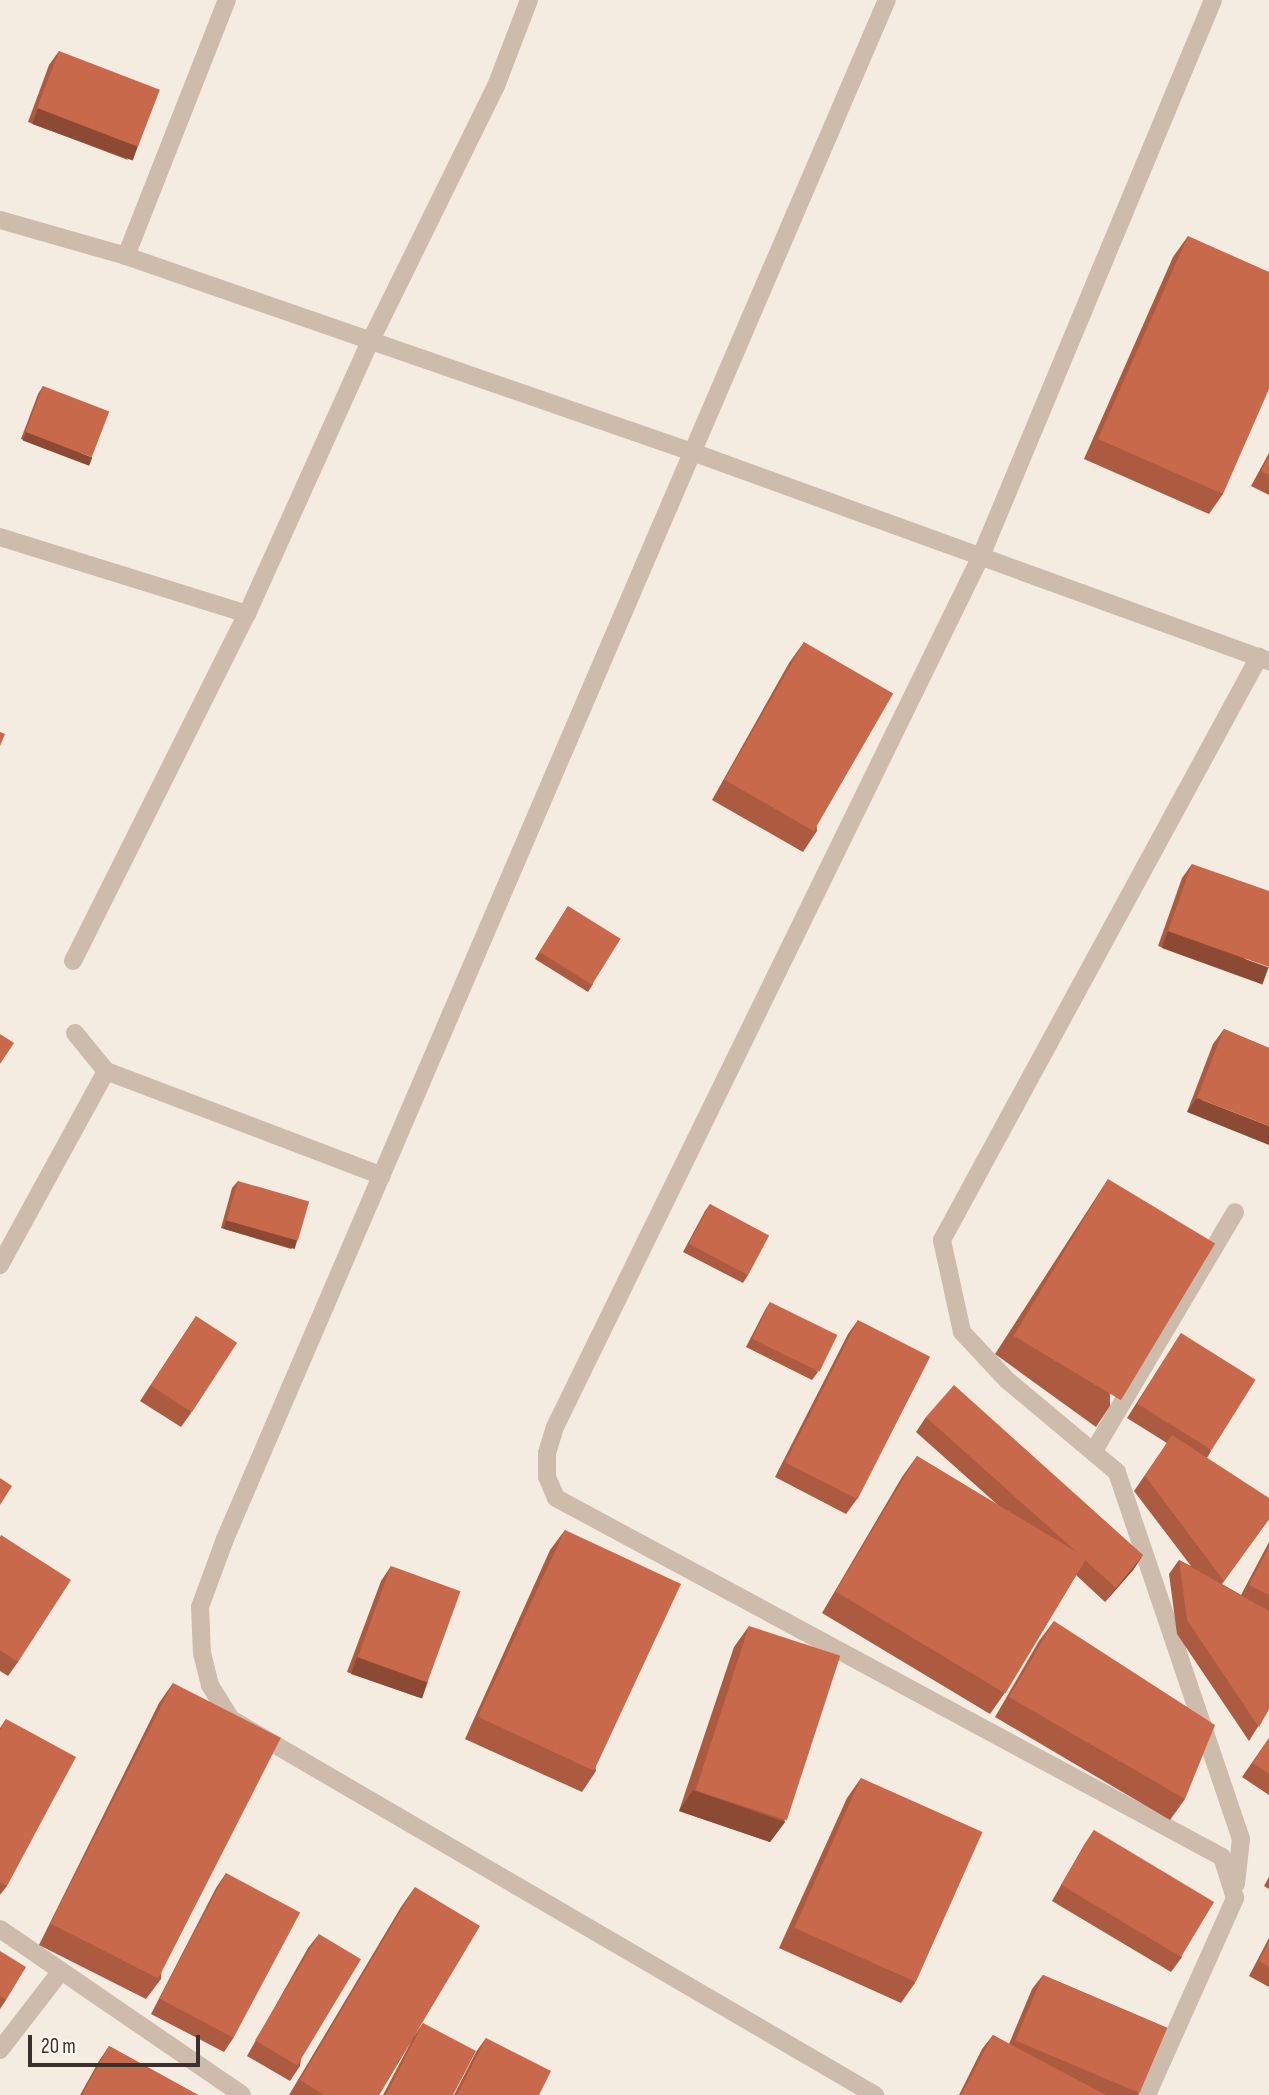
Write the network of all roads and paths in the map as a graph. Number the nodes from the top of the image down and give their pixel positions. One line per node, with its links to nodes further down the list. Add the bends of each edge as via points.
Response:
1 (227, 0): 6 (street)
2 (529, 0): 7 (street, via 496,86)
3 (887, 0): 8 (street)
4 (1213, 0): 10 (street)
5 (0, 220): 6 (street)
6 (126, 256): 7 (street)
7 (370, 342): 8 (street); 11 (street)
8 (695, 453): 10 (street); 16 (street)
9 (0, 537): 11 (street)
10 (981, 556): 12 (street); 20 (street, via 555,1427 547,1453 547,1476 555,1498 1222,1857)
11 (247, 614): 13 (street)
12 (1264, 659): 19 (street, via 942,1240 962,1332 1007,1380)
13 (73, 961)
14 (75, 1033): 15 (street)
15 (106, 1070): 16 (street); 18 (street)
16 (382, 1176): 25 (street, via 200,1607 202,1654 210,1685 231,1718)
17 (1235, 1212): 19 (street)
18 (0, 1265)
19 (1095, 1449): 20 (street, via 1117,1472 1241,1839)
20 (1235, 1898): 26 (street)
21 (0, 1929): 22 (street)
22 (61, 1971): 23 (street); 24 (street)
23 (0, 2050)
24 (242, 2095)
25 (875, 2095)
26 (1147, 2095)

